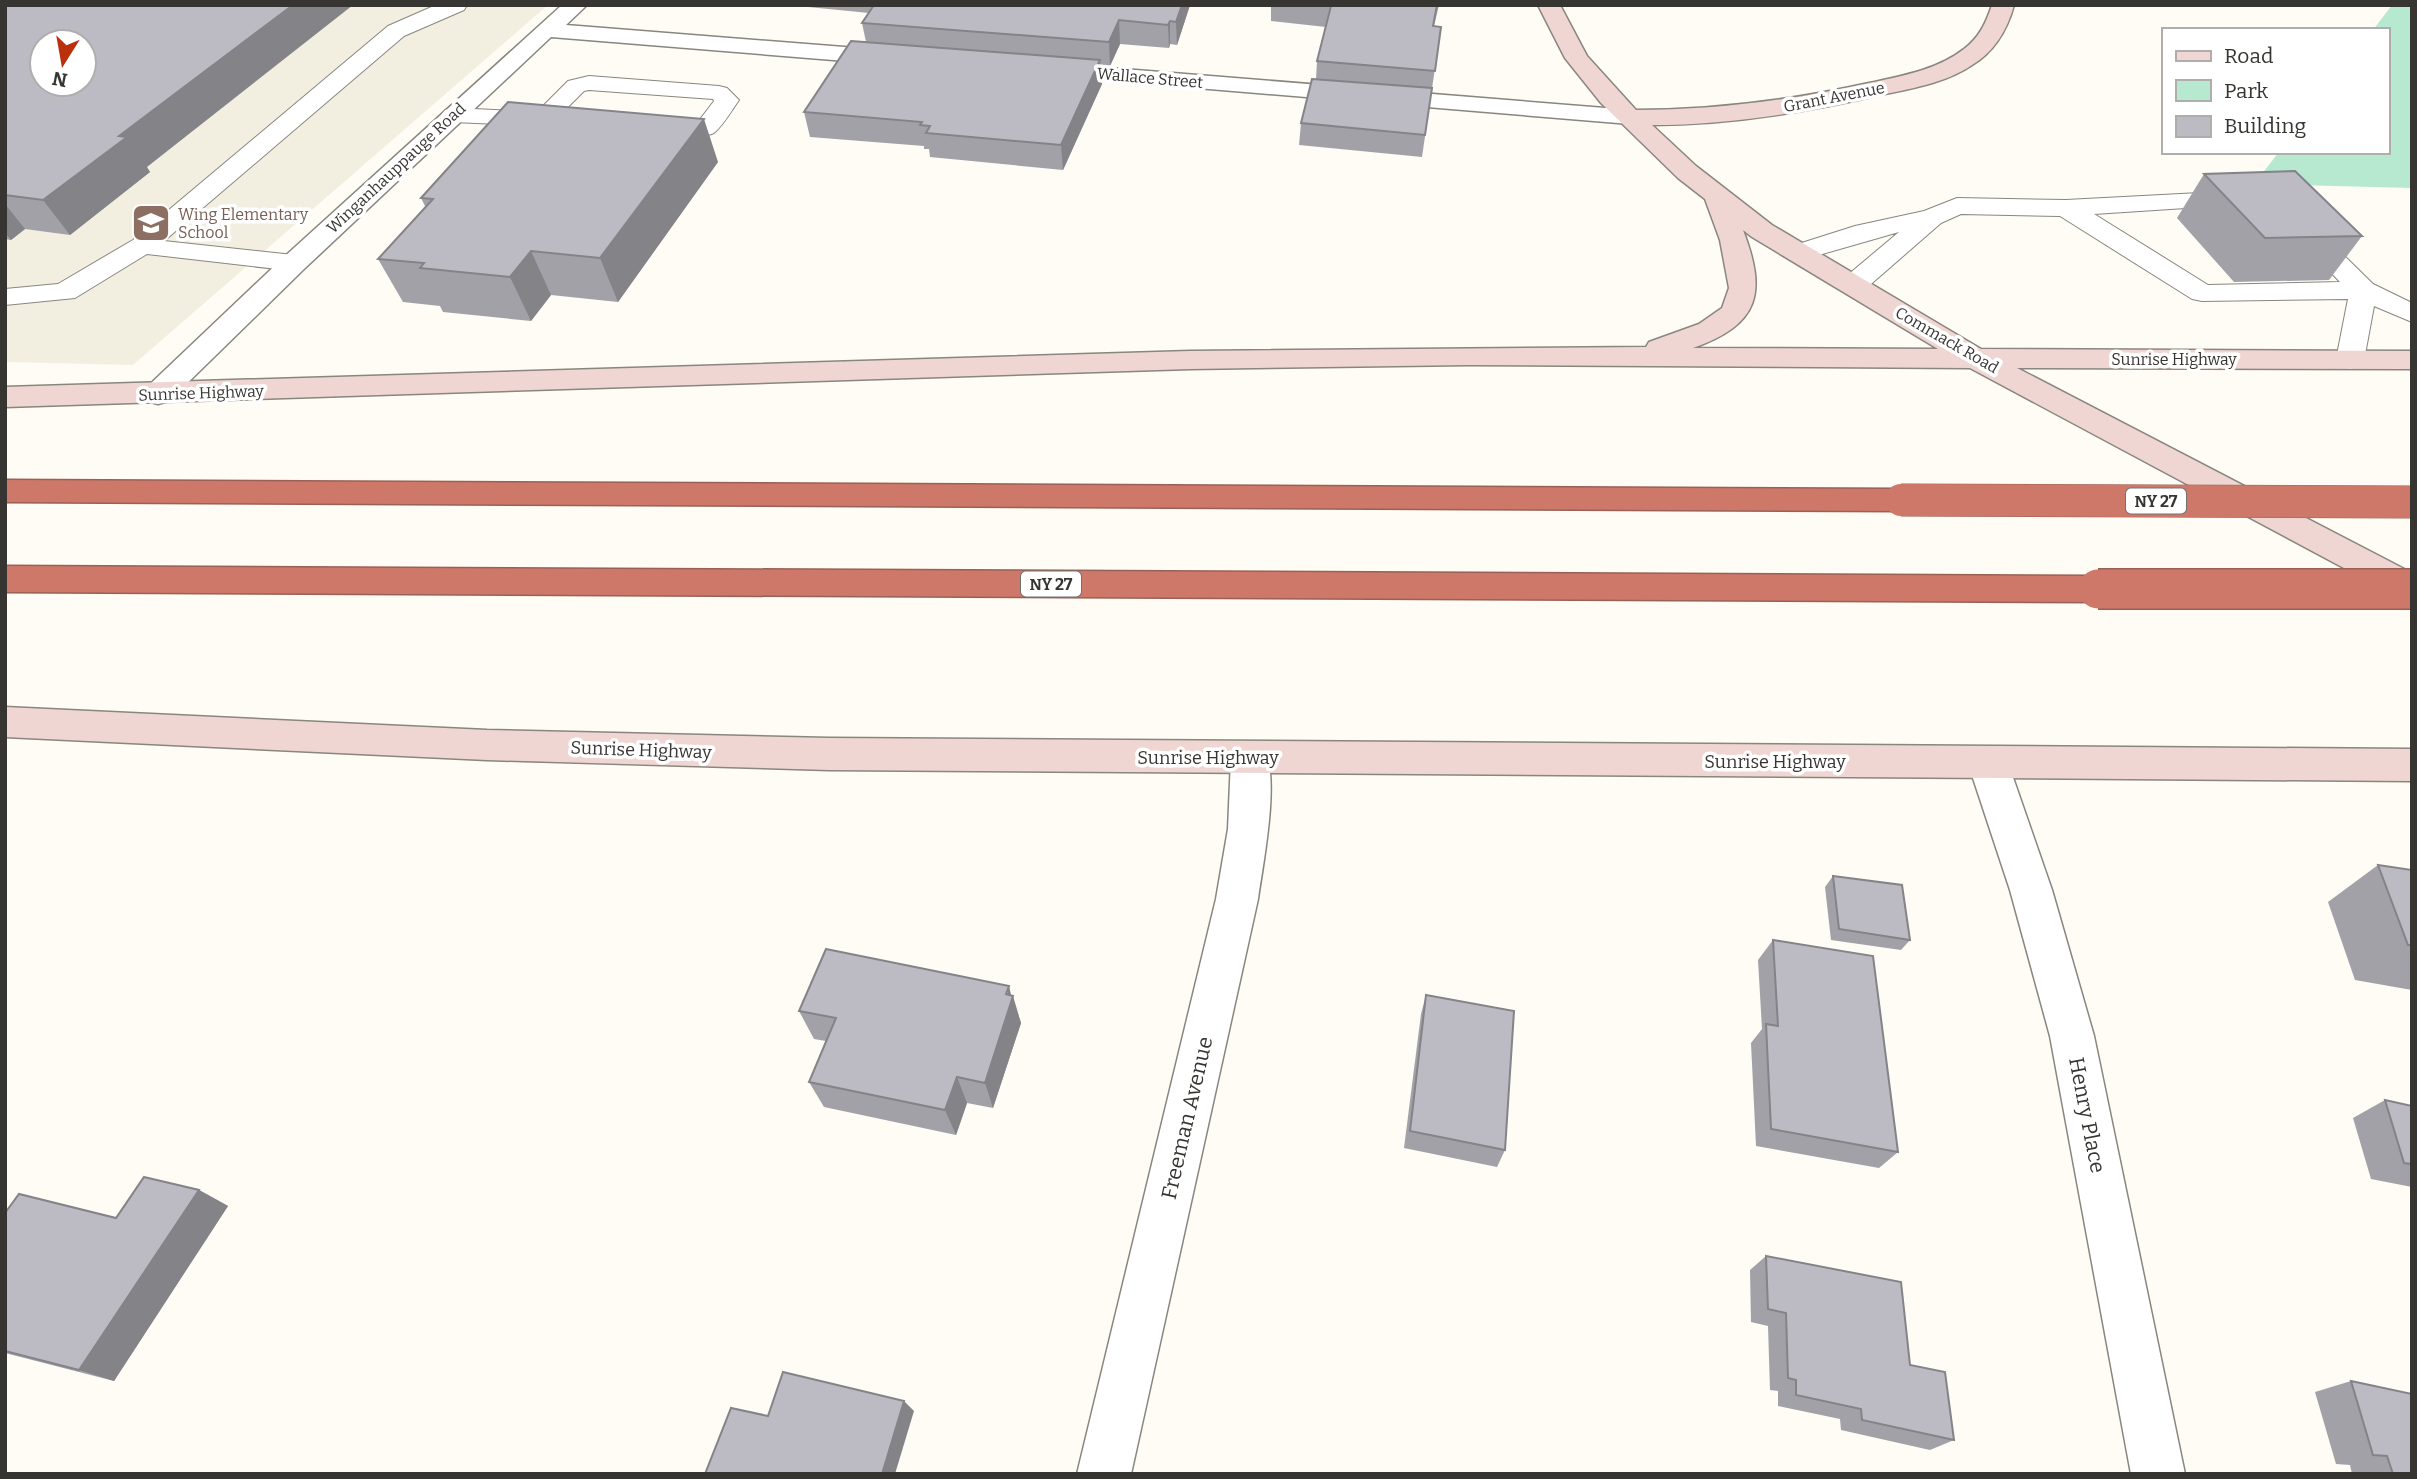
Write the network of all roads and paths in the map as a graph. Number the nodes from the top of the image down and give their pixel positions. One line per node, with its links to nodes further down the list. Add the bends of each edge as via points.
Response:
1 (456, 5): 18 (lane, via 396,31)
2 (576, 5): 5 (street, Winganhauppauge Road)
3 (1549, 5): 9 (main road, Commack Road, via 1577,58)
4 (2003, 5): 9 (main road, Grant Avenue, via 1994,31 1976,54 1923,78 1743,114)
5 (545, 30): 6 (street); 8 (street, Winganhauppauge Road)
6 (919, 60)
7 (1030, 68): 9 (street, Wallace Street)
8 (453, 115): 10 (lane); 20 (street, Winganhauppauge Road)
9 (1630, 117): 13 (main road, Commack Road)
10 (543, 119): 11 (lane); 12 (lane, via 576,86 589,83 719,93 727,100 705,129)
11 (570, 121)
12 (638, 127)
13 (1718, 198): 19 (main road, Commack Road); 25 (main road, via 1743,276 1736,310 1710,329)
14 (2256, 198): 15 (lane)
15 (2066, 208): 17 (lane, via 1957,206); 22 (lane, via 2202,293)
16 (2289, 215): 22 (lane)
17 (1932, 217): 19 (lane); 21 (lane)
18 (142, 246): 20 (lane); 23 (lane, via 65,292)
19 (1798, 253): 21 (main road, Commack Road)
20 (294, 262): 29 (street, Winganhauppauge Road)
21 (1853, 285): 26 (main road, Commack Road)
22 (2363, 290): 24 (lane); 27 (lane)
23 (5, 297)
24 (2412, 314)
25 (1641, 356): 26 (main road, Sunrise Highway); 29 (main road, Sunrise Highway, via 1190,360)
26 (1976, 358): 27 (main road, Sunrise Highway); 34 (main road, Commack Road)
27 (2350, 360): 28 (main road, Sunrise Highway)
28 (2412, 360)
29 (158, 394): 30 (main road, Sunrise Highway)
30 (5, 397)
31 (5, 492): 32 (highway, NY 27, bridge)
32 (2412, 502)
33 (5, 579): 34 (highway, NY 27, bridge)
34 (2412, 589)
35 (5, 722): 36 (main road, Sunrise Highway, via 640,750)
36 (1250, 759): 37 (main road, Sunrise Highway); 39 (street, Freeman Avenue, via 1248,830 1237,899)
37 (1988, 763): 38 (main road, Sunrise Highway); 40 (street, Henry Place, via 2031,890 2072,1036)
38 (2412, 765)
39 (1104, 1474)
40 (2158, 1474)

